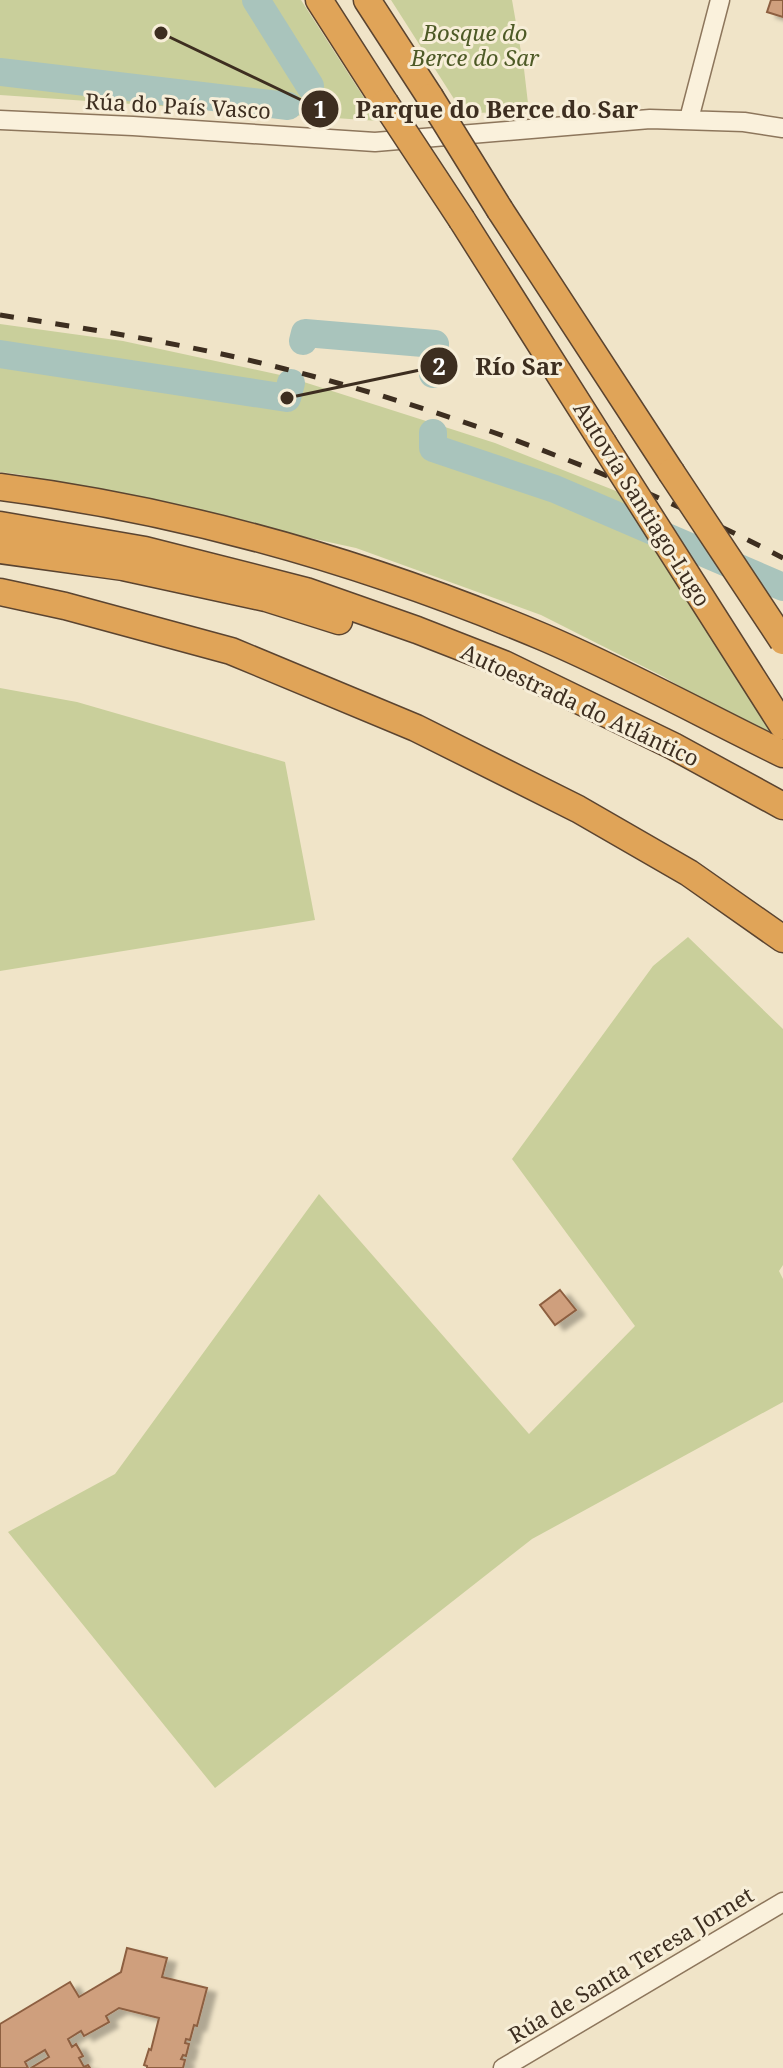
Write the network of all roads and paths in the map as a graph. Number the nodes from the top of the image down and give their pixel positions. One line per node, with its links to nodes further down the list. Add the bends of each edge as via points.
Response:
1 (319, 0): 13 (highway, Autovía Santiago-Lugo, bridge)
2 (367, 0): 11 (highway, Autovía Santiago-Lugo, bridge)
3 (720, 0): 4 (street)
4 (689, 119): 5 (street, Rúa do País Vasco, via 375,142); 6 (street, Rúa do País Vasco)
5 (0, 120)
6 (783, 128)
7 (0, 487): 14 (highway, Autoestrada do Atlántico, via 131,508 235,532 400,583 544,638)
8 (0, 525): 12 (highway, Autoestrada do Atlántico, via 145,550 306,591 504,664)
9 (0, 550): 12 (highway, via 123,567 266,598)
10 (0, 592): 16 (highway, via 231,651 416,728 578,809 689,873)
11 (783, 641)
12 (559, 692): 15 (highway, Autoestrada do Atlántico)
13 (783, 726)
14 (783, 754)
15 (783, 806)
16 (783, 939)
17 (783, 1902): 18 (street, Rúa de Santa Teresa Jornet)
18 (503, 2068)

